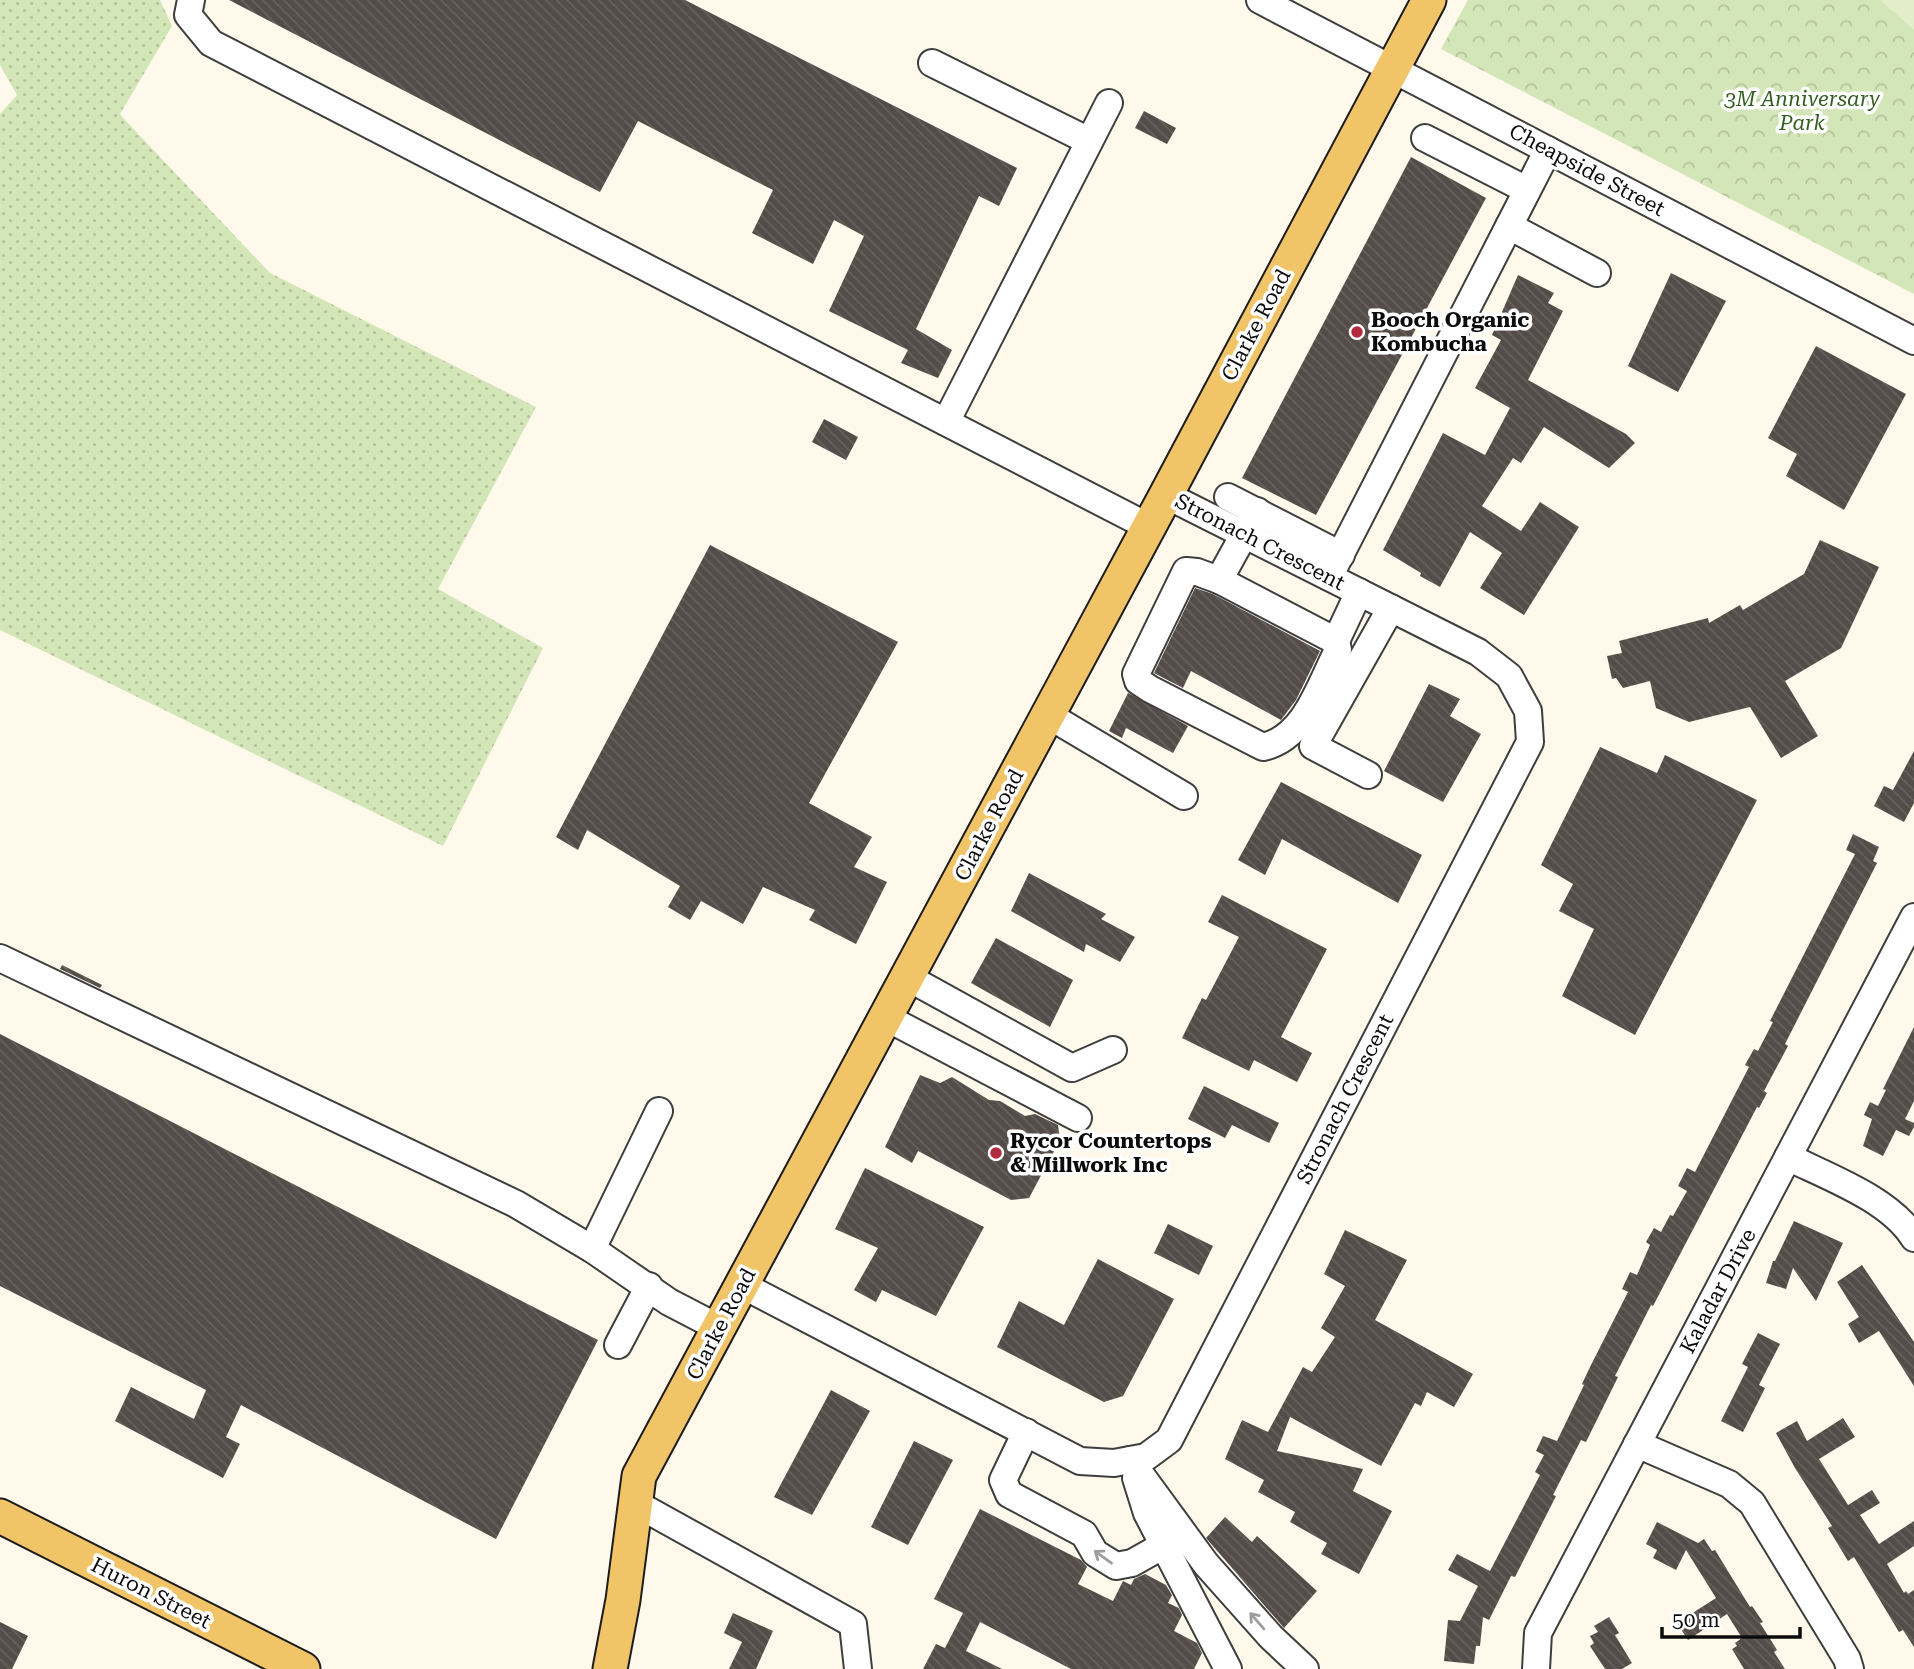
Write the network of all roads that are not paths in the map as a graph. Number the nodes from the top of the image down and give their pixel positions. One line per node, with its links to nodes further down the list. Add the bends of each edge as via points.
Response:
1 (191, 0): 14 (street, via 188,15 211,43)
2 (1260, 0): 5 (street, Cheapside Street)
3 (1429, 0): 5 (main road, Clarke Road)
4 (932, 63): 8 (street)
5 (1393, 68): 9 (street, Cheapside Street); 15 (main road, Clarke Road)
6 (1110, 103): 8 (street)
7 (1425, 138): 10 (street)
8 (1089, 141): 14 (street)
9 (1548, 150): 10 (street); 13 (street, Cheapside Street)
10 (1527, 190): 11 (street)
11 (1509, 226): 12 (street); 19 (street)
12 (1597, 273)
13 (1914, 341)
14 (946, 422): 18 (street)
15 (1166, 495): 17 (street, Stronach Crescent); 18 (main road, Clarke Road)
16 (1228, 497): 17 (street)
17 (1251, 523): 19 (street, Stronach Crescent); 20 (street)
18 (1149, 527): 24 (main road, Clarke Road)
19 (1335, 566): 21 (street, Stronach Crescent)
20 (1219, 580): 23 (street); 23 (street, via 1186,571 1136,674 1150,690 1263,747 1275,744 1292,733 1304,716 1338,650)
21 (1359, 592): 22 (street, Stronach Crescent); 23 (street)
22 (1391, 608): 25 (street, via 1313,746); 43 (street, Stronach Crescent, via 1478,652 1509,676 1528,711 1530,742 1169,1440 1146,1458)
23 (1336, 641)
24 (1048, 715): 26 (street); 29 (main road, Clarke Road)
25 (1368, 775)
26 (1184, 796)
27 (1914, 917): 34 (street, Kaladar Drive)
28 (0, 958): 36 (street, via 516,1204)
29 (907, 977): 30 (main road, Clarke Road); 31 (street, via 1072,1068)
30 (886, 1017): 33 (street); 37 (main road, Clarke Road)
31 (1113, 1050)
32 (659, 1111): 36 (street)
33 (1078, 1118)
34 (1788, 1157): 35 (street, via 1880,1204 1907,1226); 42 (street, Kaladar Drive)
35 (1914, 1238)
36 (592, 1249): 38 (street)
37 (742, 1284): 39 (main road, Clarke Road); 41 (street, Stronach Crescent)
38 (649, 1286): 39 (street); 40 (street)
39 (719, 1328): 44 (main road, Clarke Road, via 639,1476)
40 (618, 1345)
41 (1026, 1432): 43 (street, Stronach Crescent, via 1080,1461); 46 (street, one-way to 41, via 1132,1563 1116,1566 1095,1553 1084,1534 1009,1494 1003,1480)
42 (1637, 1444): 52 (street, Kaladar Drive, via 1538,1633); 53 (street, via 1729,1484 1752,1503)
43 (1130, 1460): 46 (street, via 1147,1513); 51 (street, one-way to 43, via 1206,1564)
44 (635, 1503): 47 (main road, Clarke Road); 49 (street, via 853,1624)
45 (0, 1516): 48 (main road, Huron Street)
46 (1164, 1545): 50 (street)
47 (612, 1667)
48 (303, 1669)
49 (858, 1669)
50 (1228, 1669)
51 (1305, 1669)
52 (1536, 1669)
53 (1850, 1669)

